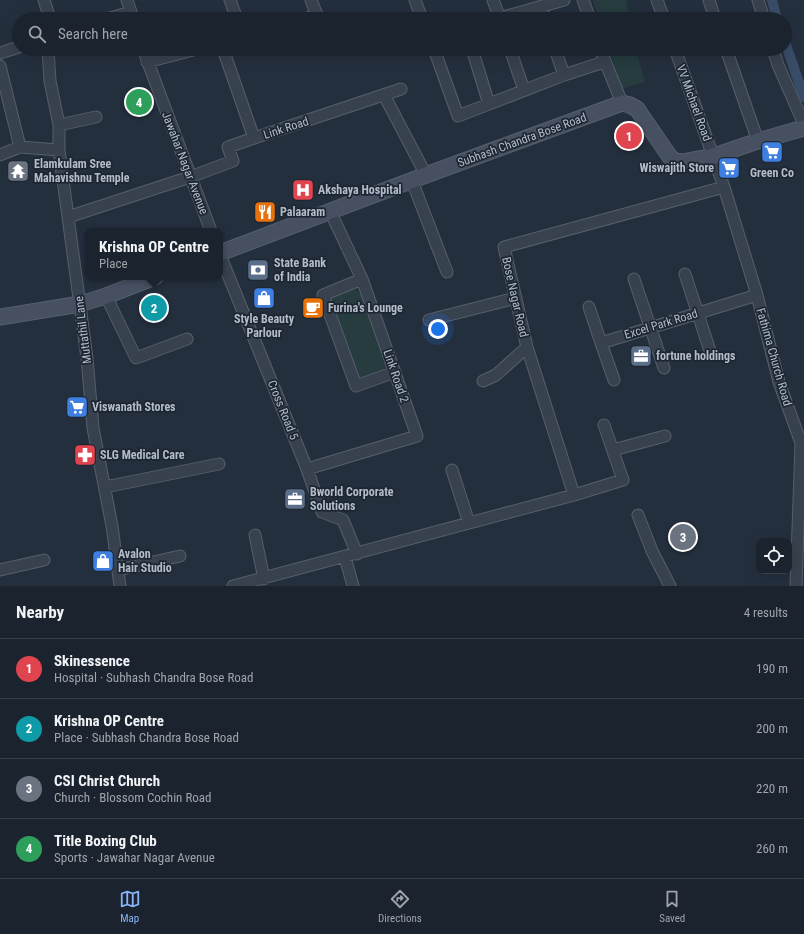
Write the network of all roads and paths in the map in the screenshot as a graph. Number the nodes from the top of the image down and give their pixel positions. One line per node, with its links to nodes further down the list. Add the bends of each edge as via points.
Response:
1 (44, 0): 13 (street)
2 (127, 0): 14 (street)
3 (230, 0): 15 (street)
4 (311, 0): 16 (street)
5 (415, 0): 17 (street)
6 (494, 0): 18 (street)
7 (564, 0): 12 (street)
8 (583, 0): 21 (street)
9 (657, 0): 22 (street)
10 (709, 0): 23 (street)
11 (758, 0): 24 (street)
12 (541, 6): 19 (street); 20 (street)
13 (48, 12)
14 (131, 12)
15 (234, 12)
16 (316, 12)
17 (419, 12)
18 (497, 12)
19 (521, 12)
20 (543, 12)
21 (587, 12)
22 (661, 12)
23 (713, 12)
24 (762, 12)
25 (12, 49): 26 (street)
26 (0, 53)
27 (48, 56): 50 (street, Muttathil Lane, via 50,81)
28 (145, 56): 39 (street, Jawahar Nagar Avenue)
29 (170, 56): 39 (street)
30 (225, 56): 52 (street, Link Road)
31 (437, 56): 47 (street, via 458,116)
32 (474, 56): 47 (street)
33 (512, 56): 44 (street)
34 (557, 56): 42 (street)
35 (602, 56): 40 (street)
36 (678, 56): 57 (street, VV Michael Road)
37 (728, 56): 53 (street)
38 (775, 56): 49 (street)
39 (147, 62): 59 (street, Jawahar Nagar Avenue)
40 (604, 62): 42 (street); 46 (street)
41 (0, 66): 54 (street)
42 (564, 75): 44 (street)
43 (400, 89): 45 (street, Link Road)
44 (524, 90): 47 (street)
45 (384, 95): 52 (street, Link Road); 58 (street)
46 (622, 103): 57 (main road, via 637,109 670,157 675,160 682,162); 58 (main road, Subhash Chandra Bose Road)
47 (489, 104)
48 (96, 117): 50 (street)
49 (804, 124)
50 (59, 125): 55 (street, Muttathil Lane)
51 (804, 128): 53 (main road)
52 (254, 138): 59 (street, via 228,147 233,162)
53 (758, 141): 57 (main road)
54 (20, 147): 55 (street); 56 (street)
55 (59, 150): 63 (street, Muttathil Lane)
56 (0, 155)
57 (714, 156): 61 (street, Fathima Church Road)
58 (426, 175): 60 (main road, Subhash Chandra Bose Road)
59 (190, 177): 63 (street); 64 (street, Jawahar Nagar Avenue)
60 (412, 181): 62 (main road, Subhash Chandra Bose Road); 67 (street)
61 (724, 187): 73 (street, Fathima Church Road); 74 (street, Bose Nagar Road, via 504,247)
62 (330, 211): 65 (main road, Subhash Chandra Bose Road); 69 (street, Link Road 2)
63 (68, 217): 75 (street, Muttathil Lane)
64 (210, 228)
65 (223, 253)
66 (223, 261): 93 (street, Cross Road 5)
67 (447, 272)
68 (685, 274): 77 (street)
69 (362, 279): 86 (street, Link Road 2); 86 (street, via 323,295 356,386)
70 (634, 279): 80 (street)
71 (147, 280): 72 (main road)
72 (106, 296): 75 (main road); 81 (street, via 136,358)
73 (757, 296): 77 (street, Excel Park Road); 95 (street, Fathima Church Road, via 779,382 801,443)
74 (516, 298): 79 (street); 83 (street, Bose Nagar Road)
75 (80, 304): 78 (main road); 96 (street, Muttathil Lane, via 93,428)
76 (589, 307): 82 (street)
77 (698, 313): 80 (street, Excel Park Road); 84 (street)
78 (0, 316)
79 (429, 320)
80 (650, 328): 82 (street, Excel Park Road); 85 (street)
81 (187, 339)
82 (601, 343): 87 (street)
83 (527, 347): 88 (street, via 496,375); 97 (street, Bose Nagar Road)
84 (710, 351)
85 (664, 368)
86 (395, 372): 93 (street, Link Road 2, via 417,436)
87 (614, 380)
88 (483, 381)
89 (604, 425): 91 (street)
90 (665, 436): 91 (street)
91 (613, 450): 97 (street, via 623,480)
92 (219, 464): 96 (street)
93 (307, 469): 101 (street, Cross Road 5, via 322,512 343,520)
94 (452, 470): 99 (street)
95 (802, 472): 113 (street, Fathima Church Road)
96 (105, 487): 106 (street, Muttathil Lane)
97 (574, 495): 99 (street)
98 (638, 515): 112 (street, via 652,551)
99 (469, 523): 101 (street)
100 (255, 535): 107 (street)
101 (357, 554): 103 (street)
102 (180, 556): 106 (street)
103 (345, 557): 107 (street); 111 (street)
104 (44, 560): 105 (street)
105 (0, 570)
106 (118, 570): 109 (street, Muttathil Lane)
107 (264, 579): 110 (street)
108 (804, 585): 113 (street)
109 (120, 586)
110 (233, 586)
111 (353, 586)
112 (670, 586)
113 (797, 586)

